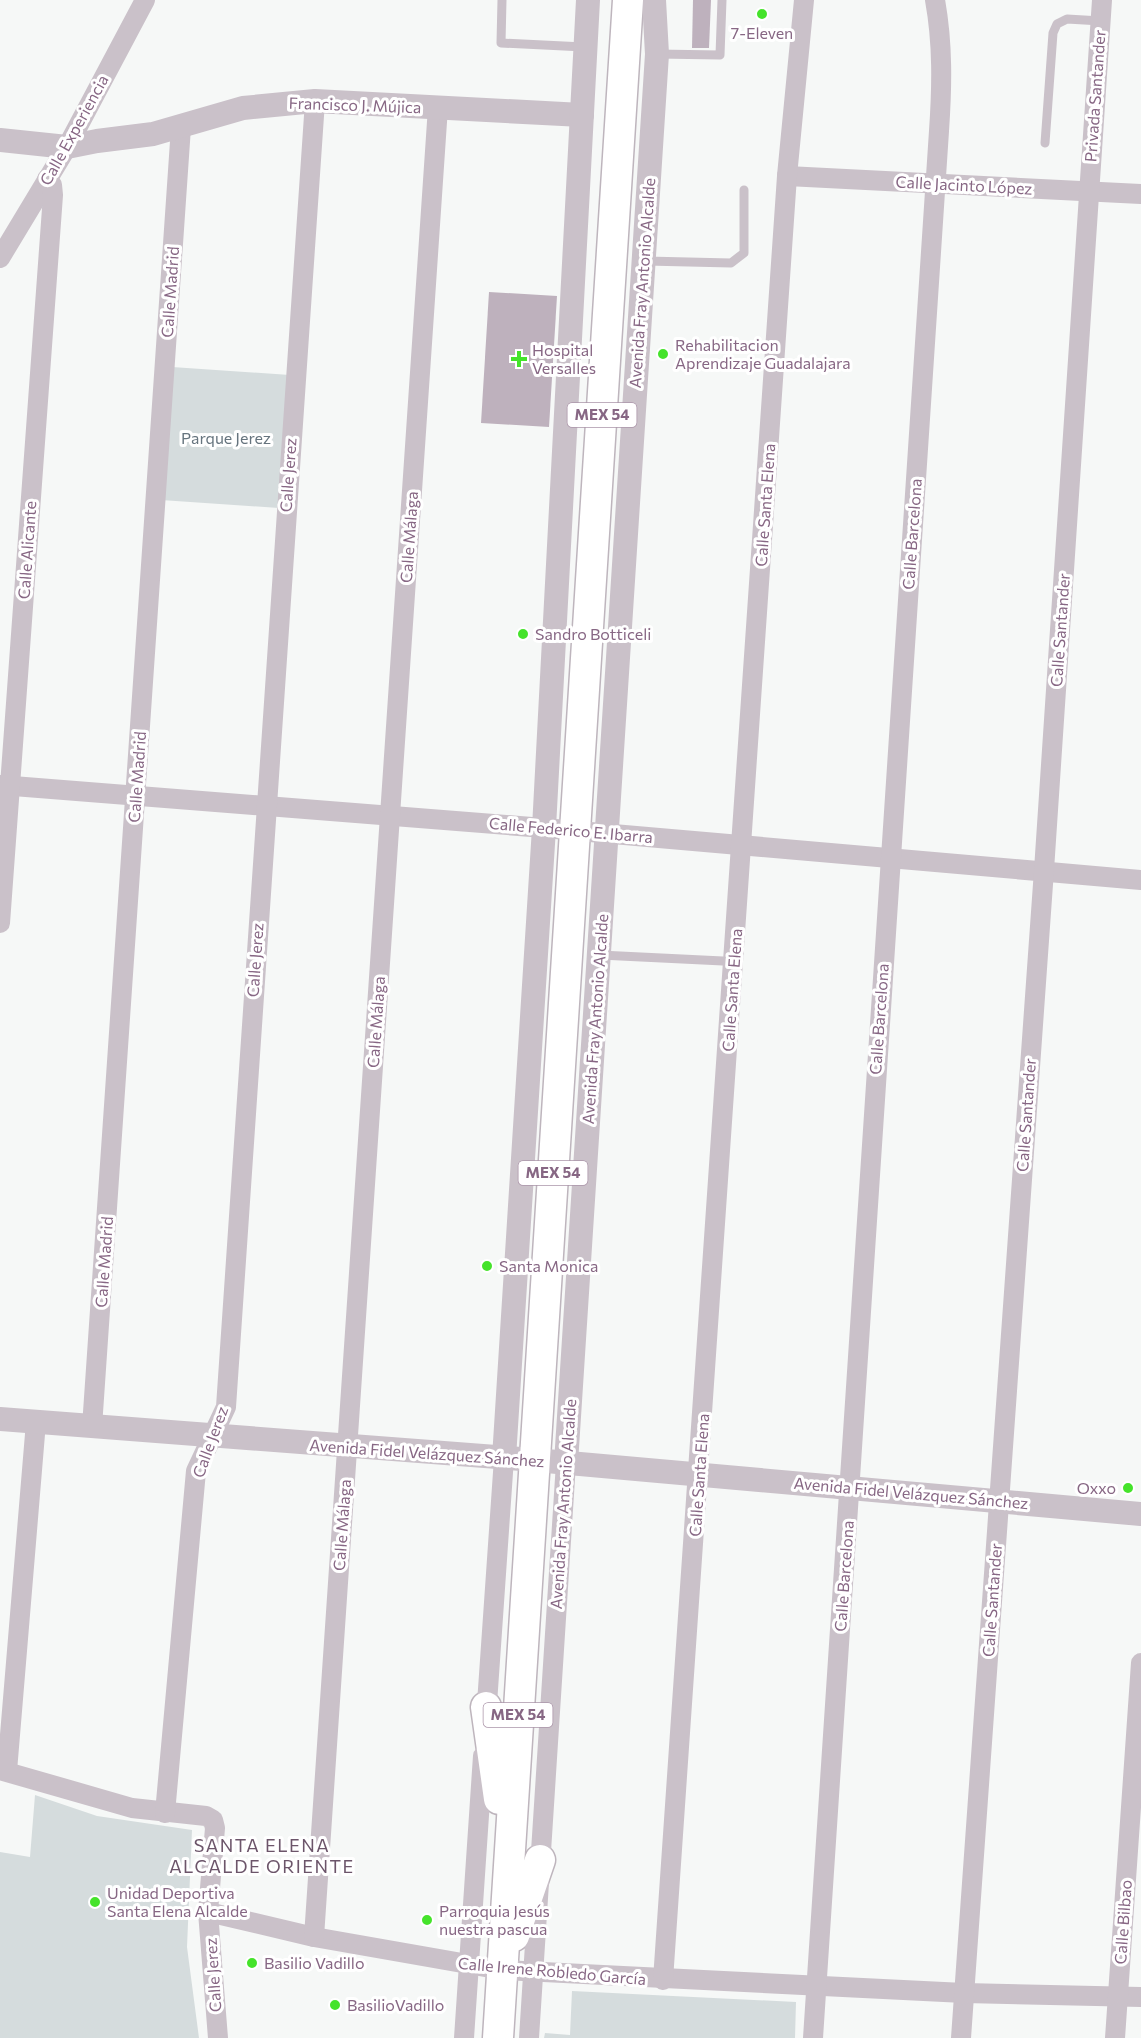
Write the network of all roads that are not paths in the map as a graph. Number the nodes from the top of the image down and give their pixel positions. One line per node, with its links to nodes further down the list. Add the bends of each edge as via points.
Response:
1 (145, 0): 19 (street, Calle Experiencia)
2 (502, 0): 11 (lane, via 501,43)
3 (588, 0): 11 (street)
4 (628, 0): 34 (main road, Avenida Fray Antonio Alcalde / MEX 54)
5 (654, 0): 12 (street, Avenida Fray Antonio Alcalde)
6 (722, 0): 12 (lane, via 720,55)
7 (804, 0): 21 (street, Calle Santa Elena)
8 (935, 0): 23 (street, Calle Barcelona, via 942,76)
9 (1102, 0): 10 (street, Privada Santander)
10 (1101, 21): 20 (lane, via 1067,19 1057,24 1053,33); 25 (street, Privada Santander)
11 (585, 47): 15 (street)
12 (657, 54): 28 (street, Avenida Fray Antonio Alcalde)
13 (315, 100): 14 (street, Francisco J. Mújica); 17 (street, Francisco J. Mújica, via 243,108); 31 (street, Calle Jerez)
14 (438, 107): 15 (street, Francisco J. Mújica); 32 (street, Calle Málaga)
15 (582, 115): 33 (street)
16 (0, 126): 19 (street)
17 (181, 127): 19 (street, Francisco J. Mújica, via 153,134); 30 (street, Calle Madrid)
18 (0, 140): 19 (street, Francisco J. Mújica)
19 (70, 141): 22 (street, Calle Experiencia)
20 (1045, 143)
21 (787, 176): 23 (street, Calle Jacinto López); 36 (street, Calle Santa Elena)
22 (47, 179): 27 (street, Calle Experiencia); 29 (street, Calle Alicante, via 53,195)
23 (936, 184): 25 (street, Calle Jacinto López); 37 (street, Calle Barcelona)
24 (744, 190): 28 (lane, via 744,253 738,260)
25 (1089, 191): 26 (street, Calle Jacinto López); 38 (street, Calle Santander)
26 (1141, 194)
27 (0, 258)
28 (644, 261): 35 (street, Avenida Fray Antonio Alcalde)
29 (5, 785): 30 (street, Calle Federico E. Ibarra); 40 (street, Calle Alicante)
30 (135, 795): 31 (street, Calle Federico E. Ibarra); 45 (street, Calle Madrid)
31 (265, 806): 32 (street, Calle Federico E. Ibarra); 46 (street, Calle Jerez, via 225,1407)
32 (390, 816): 33 (street, Calle Federico E. Ibarra); 47 (street, Calle Málaga)
33 (544, 828): 34 (street, Calle Federico E. Ibarra); 48 (street)
34 (575, 831): 35 (street, Calle Federico E. Ibarra); 49 (main road, Avenida Fray Antonio Alcalde / MEX 54)
35 (606, 833): 36 (street, Calle Federico E. Ibarra); 41 (street, Avenida Fray Antonio Alcalde)
36 (742, 844): 37 (street, Calle Federico E. Ibarra); 51 (street, Calle Santa Elena)
37 (890, 857): 38 (street, Calle Federico E. Ibarra); 52 (street, Calle Barcelona)
38 (1044, 870): 39 (street, Calle Federico E. Ibarra); 53 (street, Calle Santander)
39 (1141, 880)
40 (0, 923)
41 (599, 955): 42 (lane); 50 (street, Avenida Fray Antonio Alcalde)
42 (723, 961)
43 (0, 1419): 44 (street, Avenida Fidel Velázquez Sánchez)
44 (36, 1422): 45 (street, Avenida Fidel Velázquez Sánchez); 57 (street)
45 (92, 1427): 46 (street, Avenida Fidel Velázquez Sánchez)
46 (211, 1437): 47 (street, Avenida Fidel Velázquez Sánchez); 58 (street, Calle Jerez, via 196,1471)
47 (348, 1448): 48 (street, Avenida Fidel Velázquez Sánchez); 62 (street, Calle Málaga)
48 (504, 1458): 49 (street, Avenida Fidel Velázquez Sánchez); 56 (street)
49 (535, 1460): 50 (street, Avenida Fidel Velázquez Sánchez); 60 (main road, Avenida Fray Antonio Alcalde / MEX 54)
50 (566, 1463): 51 (street, Avenida Fidel Velázquez Sánchez); 59 (street, Avenida Fray Antonio Alcalde)
51 (699, 1474): 52 (street, Avenida Fidel Velázquez Sánchez); 66 (street, Calle Santa Elena)
52 (849, 1488): 53 (street, Avenida Fidel Velázquez Sánchez); 67 (street, Calle Barcelona)
53 (999, 1501): 54 (street, Avenida Fidel Velázquez Sánchez); 68 (street, Calle Santander)
54 (1141, 1514)
55 (1141, 1663): 70 (street, Calle Bilbao)
56 (486, 1707): 60 (main road); 63 (street)
57 (4, 1770): 58 (street, via 101,1800)
58 (165, 1813): 61 (street, via 213,1820)
59 (540, 1860): 64 (main road); 65 (street, Avenida Fray Antonio Alcalde)
60 (508, 1862): 64 (main road, Avenida Fray Antonio Alcalde / MEX 54)
61 (208, 1912): 62 (street, Calle Irene Robledo García); 71 (street, Calle Jerez)
62 (314, 1937): 63 (street, Calle Irene Robledo García)
63 (470, 1966): 64 (street, Calle Irene Robledo García); 72 (street)
64 (502, 1970): 65 (street, Calle Irene Robledo García); 73 (main road, Avenida Fray Antonio Alcalde / MEX 54)
65 (533, 1972): 66 (street, Calle Irene Robledo García); 74 (street, Avenida Fray Antonio Alcalde)
66 (663, 1980): 67 (street, Calle Irene Robledo García)
67 (817, 1987): 68 (street, Calle Irene Robledo García); 75 (street, Calle Barcelona)
68 (964, 1993): 70 (street, Calle Irene Robledo García); 76 (street, Calle Santander)
69 (1141, 1997): 70 (street, Calle Irene Robledo García)
70 (1117, 1998): 77 (street, Calle Bilbao)
71 (218, 2038)
72 (465, 2038)
73 (498, 2038)
74 (529, 2038)
75 (813, 2038)
76 (961, 2038)
77 (1115, 2038)

